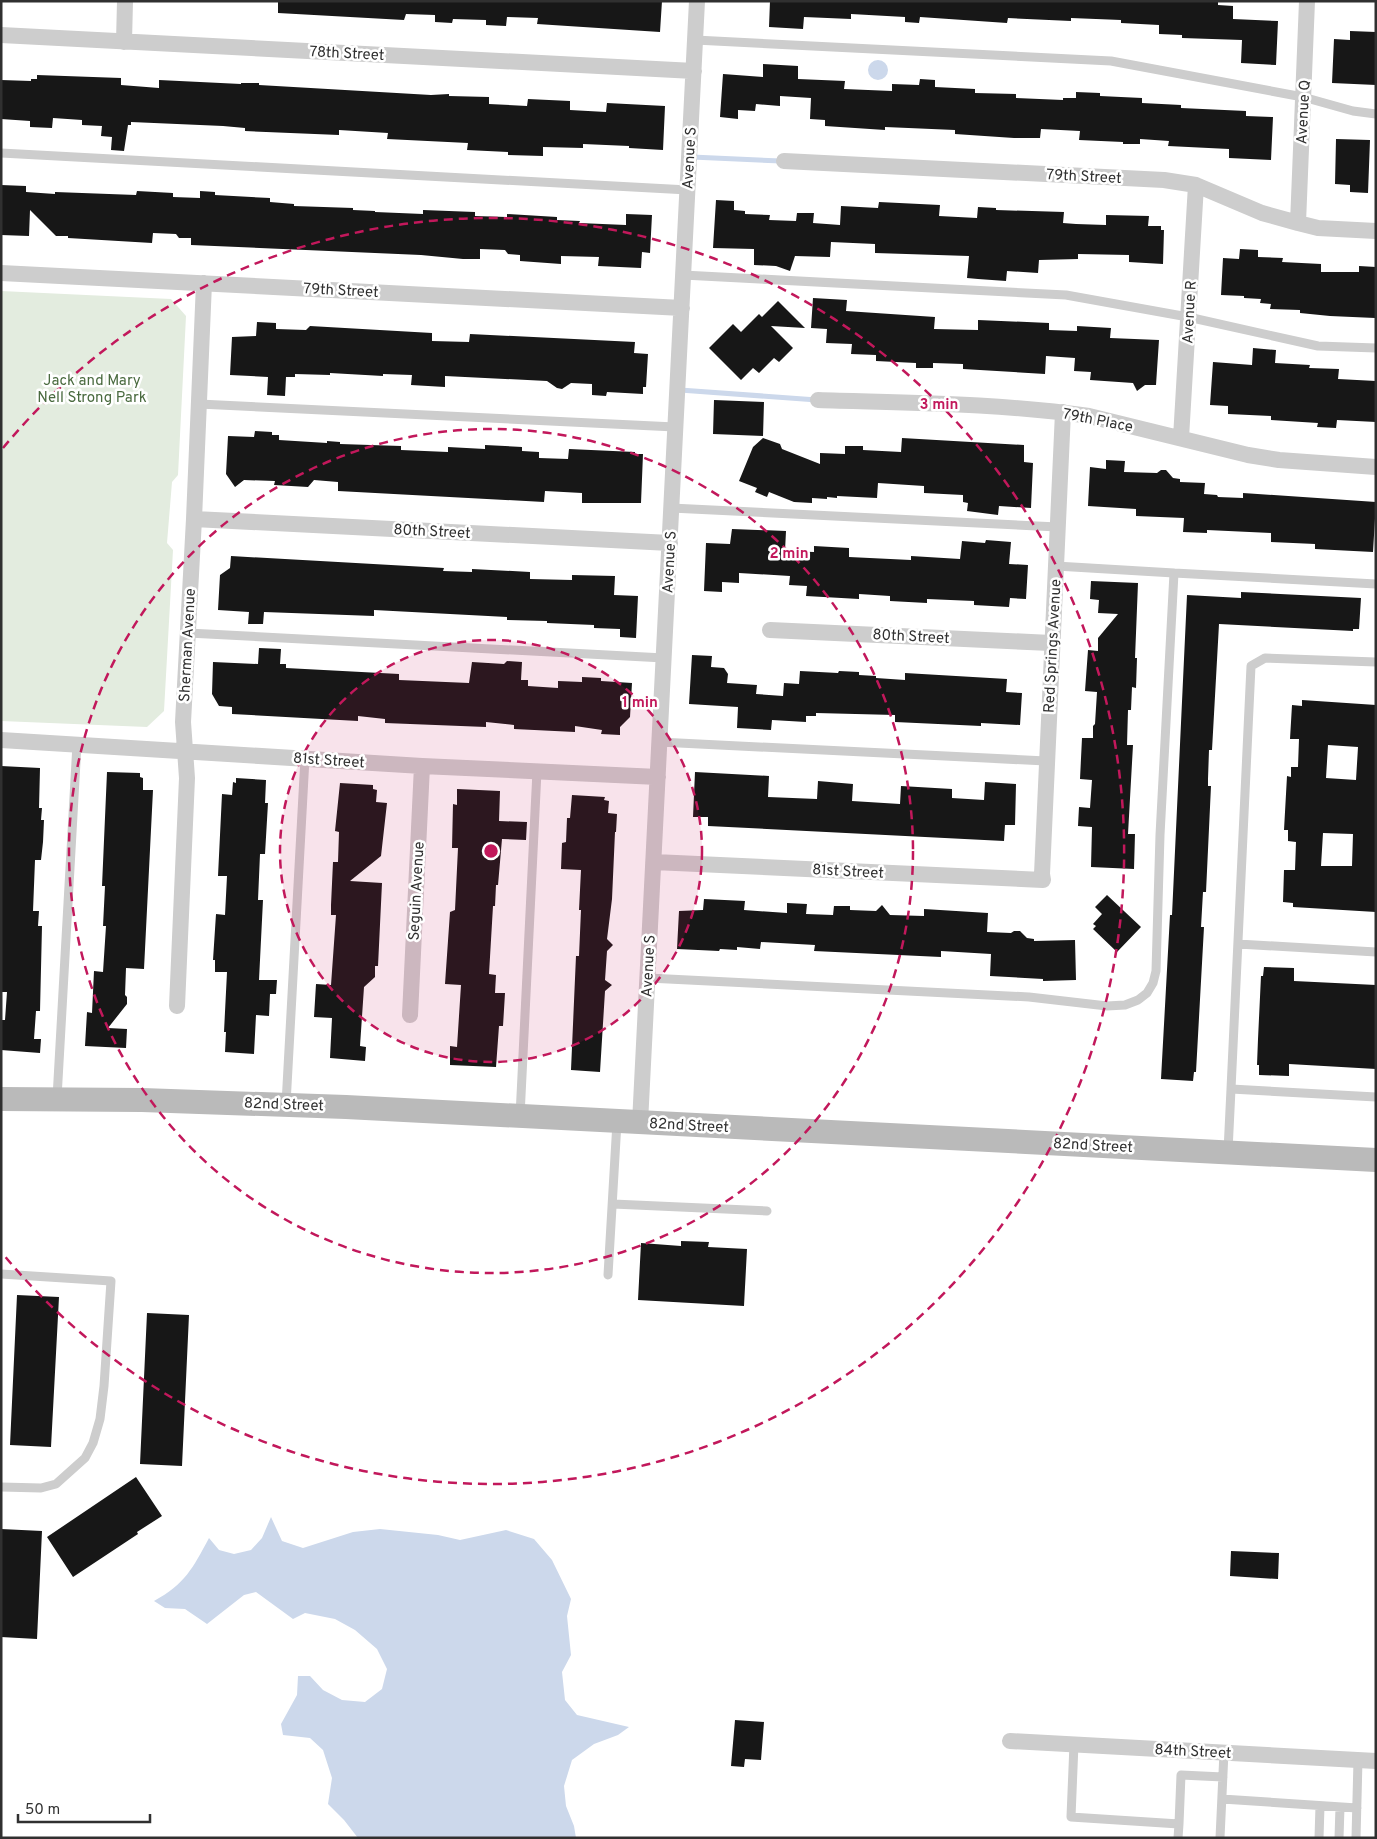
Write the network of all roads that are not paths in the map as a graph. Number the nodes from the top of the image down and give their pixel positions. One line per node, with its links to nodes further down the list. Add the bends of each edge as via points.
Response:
1 (125, 1): 6 (street)
2 (697, 1): 5 (street, Avenue S)
3 (1307, 1): 8 (street, Avenue Q)
4 (1, 35): 6 (street, 78th Street)
5 (695, 40): 7 (street, Avenue S); 8 (lane, via 1111,61)
6 (124, 42): 7 (street, 78th Street)
7 (694, 71): 13 (street, Avenue S)
8 (1303, 97): 9 (lane); 14 (street, Avenue Q)
9 (1376, 114)
10 (1, 153): 13 (lane)
11 (784, 161): 12 (street, 79th Street, via 1164,180)
12 (1196, 185): 14 (street, 79th Street, via 1262,213); 20 (street, Avenue R)
13 (688, 190): 17 (street, Avenue S)
14 (1298, 224): 15 (street, 79th Street)
15 (1376, 231)
16 (1, 273): 18 (street, 79th Street)
17 (684, 275): 19 (street, Avenue S); 20 (lane, via 1066,295)
18 (204, 283): 19 (street, 79th Street); 23 (street, Sherman Avenue)
19 (682, 308): 25 (street, Avenue S)
20 (1188, 317): 21 (lane, via 1318,346); 26 (street, Avenue R)
21 (1376, 348)
22 (818, 400): 24 (street, 79th Place, via 1016,407)
23 (199, 404): 25 (lane); 29 (street, Sherman Avenue)
24 (1063, 412): 26 (street, 79th Place); 30 (street, Red Springs Avenue)
25 (676, 427): 28 (street, Avenue S)
26 (1181, 438): 27 (street, 79th Place, via 1248,455)
27 (1376, 466)
28 (671, 508): 30 (lane); 31 (street, Avenue S)
29 (194, 519): 31 (street, 80th Street); 36 (street, Sherman Avenue)
30 (1058, 527): 32 (street, Red Springs Avenue)
31 (670, 543): 38 (street, Avenue S)
32 (1056, 566): 33 (lane); 37 (street, Red Springs Avenue)
33 (1174, 573): 34 (lane); 53 (lane, via 1156,971 1147,993 1138,1000 1125,1006 1107,1006 1029,998)
34 (1376, 584)
35 (770, 630): 37 (street, 80th Street)
36 (188, 634): 38 (lane); 43 (street, Sherman Avenue, via 183,722)
37 (1051, 643): 45 (street, Red Springs Avenue)
38 (664, 658): 41 (street, Avenue S)
39 (1376, 662): 51 (lane, via 1265,658 1251,666)
40 (1, 740): 42 (street, 81st Street)
41 (659, 742): 45 (lane); 48 (street, Avenue S)
42 (77, 744): 43 (street, 81st Street); 59 (lane)
43 (185, 750): 44 (street, 81st Street); 54 (street, Sherman Avenue, via 187,778)
44 (305, 758): 46 (street, 81st Street); 60 (lane)
45 (1046, 761): 50 (street, Red Springs Avenue)
46 (422, 766): 47 (street, 81st Street); 55 (street, Seguin Avenue)
47 (537, 771): 48 (street, 81st Street); 61 (lane)
48 (658, 777): 49 (street, Avenue S)
49 (654, 862): 50 (street, 81st Street); 53 (street, Avenue S)
50 (1043, 880)
51 (1238, 944): 52 (lane); 56 (lane)
52 (1376, 952)
53 (648, 978): 62 (street, Avenue S)
54 (177, 1006)
55 (410, 1015)
56 (1231, 1089): 57 (lane); 63 (lane)
57 (1376, 1096)
58 (1, 1099): 59 (main road, 82nd Street)
59 (56, 1099): 60 (main road, 82nd Street)
60 (286, 1104): 61 (main road, 82nd Street)
61 (520, 1116): 62 (main road, 82nd Street)
62 (629, 1122): 63 (main road, 82nd Street); 65 (lane)
63 (1228, 1152): 64 (main road, 82nd Street)
64 (1376, 1160)
65 (613, 1204): 66 (lane); 68 (lane)
66 (767, 1211)
67 (1, 1274): 69 (lane, via 111,1281 104,1386 93,1443 84,1458 56,1484 41,1488)
68 (608, 1275)
69 (1, 1487)
70 (1010, 1741): 71 (street, 84th Street)
71 (1074, 1744): 72 (street, 84th Street); 80 (lane, via 1071,1817)
72 (1224, 1752): 73 (street, 84th Street); 75 (lane)
73 (1358, 1760): 74 (street, 84th Street); 79 (lane)
74 (1376, 1761)
75 (1223, 1777): 76 (lane); 80 (lane, via 1182,1775)
76 (1222, 1799): 77 (lane); 82 (lane)
77 (1320, 1806): 78 (lane); 83 (lane)
78 (1340, 1807): 79 (lane); 84 (lane)
79 (1357, 1808): 85 (lane)
80 (1179, 1824): 81 (lane)
81 (1178, 1838)
82 (1220, 1838)
83 (1319, 1838)
84 (1339, 1838)
85 (1356, 1838)

